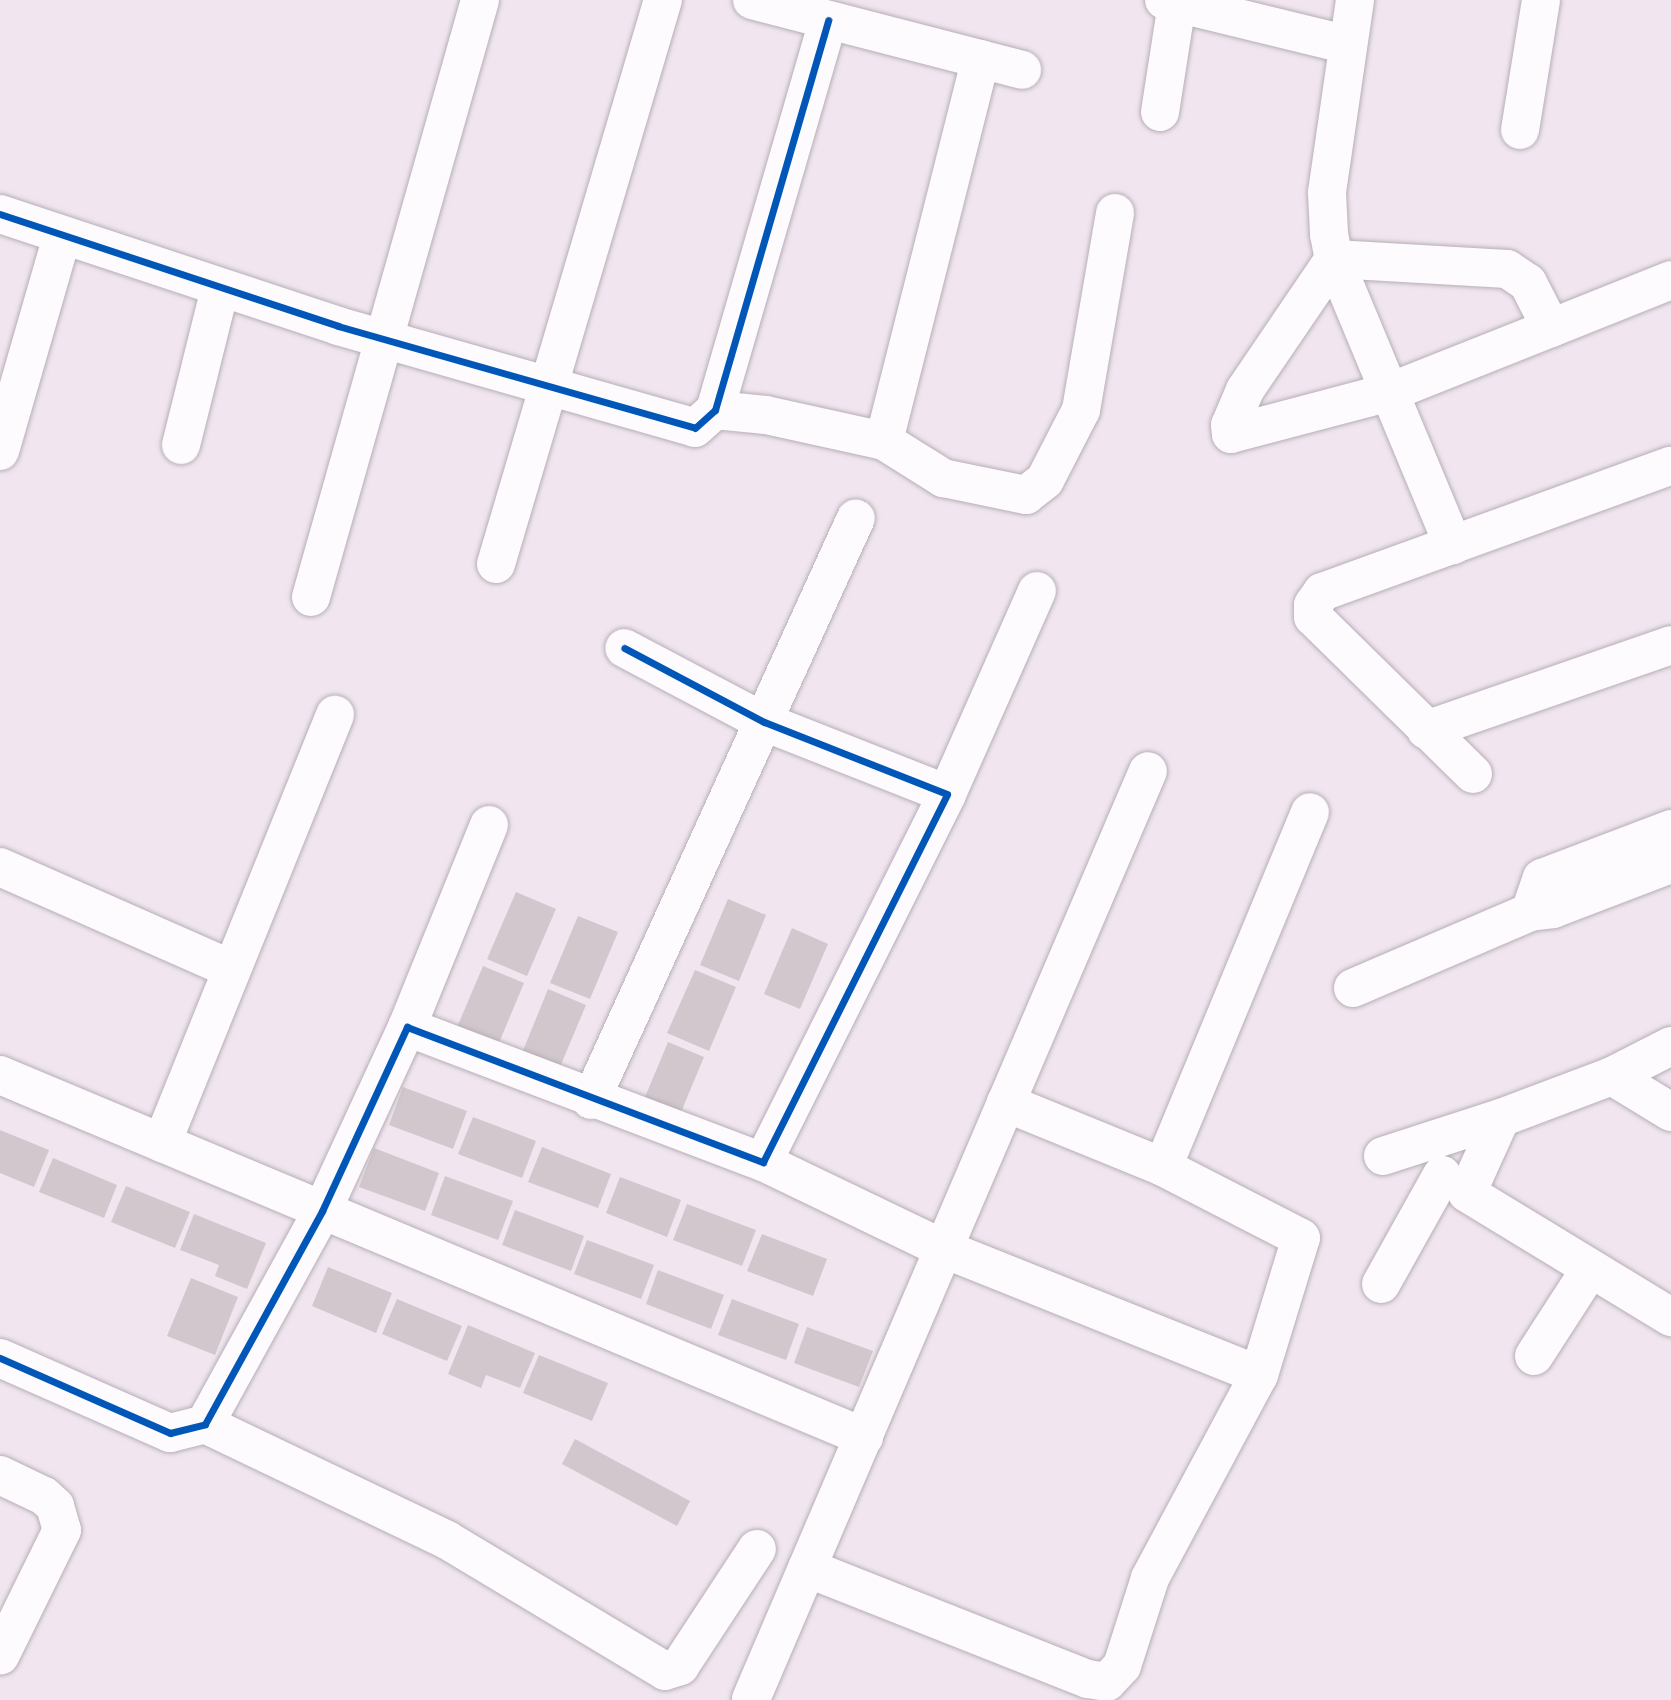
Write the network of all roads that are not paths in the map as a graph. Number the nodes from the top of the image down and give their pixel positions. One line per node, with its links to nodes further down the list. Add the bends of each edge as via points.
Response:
1 (480, 0): 20 (street)
2 (663, 0): 21 (street)
3 (752, 0): 7 (street)
4 (1355, 0): 8 (street)
5 (1541, 0): 12 (street)
6 (1170, 2): 8 (street); 11 (street)
7 (828, 20): 9 (street); 23 (street)
8 (1348, 45): 16 (street, via 1327,193)
9 (981, 59): 10 (street); 24 (street)
10 (1022, 69)
11 (1160, 112)
12 (1520, 130)
13 (1115, 213): 24 (street, via 1081,410 1045,480 1026,495 943,478)
14 (0, 214): 15 (street)
15 (62, 236): 18 (street); 26 (street)
16 (1334, 259): 19 (street, via 1507,269 1528,284); 22 (street); 22 (street, via 1245,390 1230,425 1231,434)
17 (1671, 281): 19 (street)
18 (220, 289): 20 (street); 25 (street)
19 (1551, 328): 22 (street)
20 (384, 340): 21 (street); 32 (street)
21 (548, 389): 23 (street, via 695,428); 30 (street)
22 (1390, 392): 29 (street)
23 (715, 410): 24 (street, via 766,415)
24 (884, 441)
25 (181, 445)
26 (0, 451)
27 (1671, 466): 29 (street)
28 (856, 518): 36 (street)
29 (1452, 545): 37 (street, via 1322,592 1313,605 1313,617)
30 (496, 564)
31 (1037, 591): 40 (street)
32 (311, 597)
33 (1671, 645): 37 (street)
34 (624, 648): 36 (street)
35 (334, 715): 47 (street)
36 (764, 722): 40 (street); 53 (street)
37 (1426, 730): 39 (street)
38 (1148, 771): 54 (street)
39 (1473, 774)
40 (947, 794): 58 (street)
41 (1310, 812): 59 (street)
42 (489, 825): 49 (street)
43 (1671, 829): 46 (street, via 1542,877)
44 (1671, 864): 46 (street, via 1553,909)
45 (0, 867): 47 (street)
46 (1530, 912): 48 (street)
47 (232, 970): 57 (street)
48 (1353, 988)
49 (407, 1027): 53 (street); 61 (street)
50 (1671, 1046): 52 (street)
51 (0, 1074): 57 (street)
52 (1612, 1076): 55 (street); 56 (street)
53 (591, 1100): 58 (street)
54 (1006, 1103): 59 (street); 62 (street)
55 (1671, 1112)
56 (1501, 1118): 60 (street); 60 (street, via 1394,1152)
57 (162, 1143): 61 (street)
58 (763, 1162): 62 (street)
59 (1163, 1167): 68 (street, via 1301,1238)
60 (1455, 1184): 63 (street); 64 (street)
61 (322, 1211): 69 (street); 70 (street)
62 (944, 1249): 68 (street); 70 (street)
63 (1590, 1269): 65 (street); 66 (street)
64 (1381, 1284)
65 (1671, 1317)
66 (1534, 1356)
67 (0, 1358): 69 (street, via 170,1433)
68 (1259, 1376): 73 (street, via 1150,1578 1122,1666 1107,1682 1088,1679)
69 (205, 1424): 72 (street, via 447,1540 665,1671 680,1666)
70 (864, 1437): 73 (street)
71 (0, 1475): 74 (street, via 44,1496 55,1506 62,1530)
72 (757, 1549)
73 (807, 1568): 75 (street)
74 (0, 1656)
75 (751, 1699)

